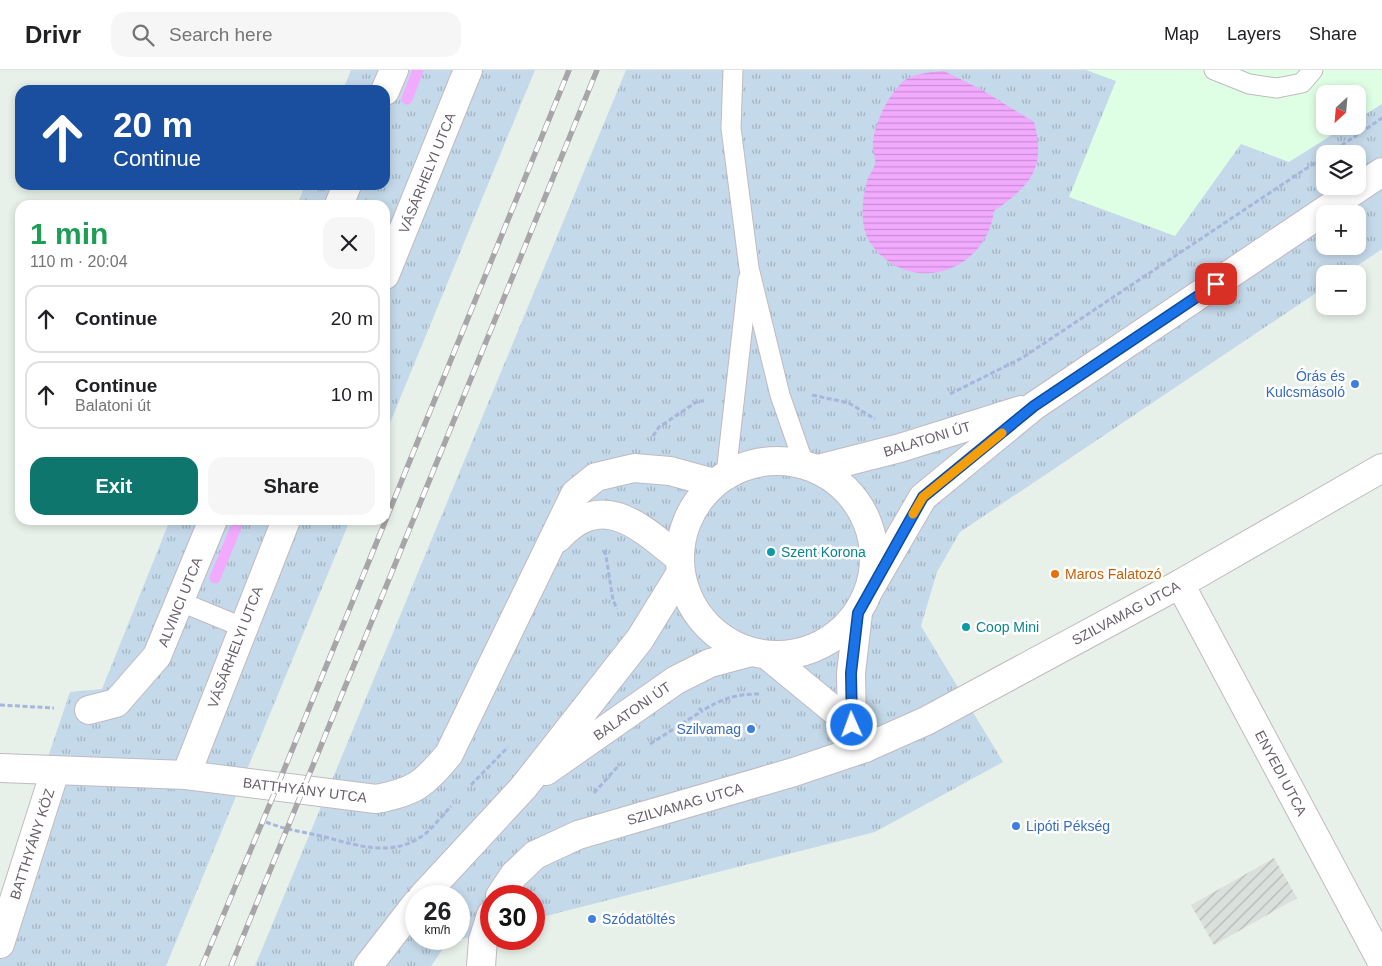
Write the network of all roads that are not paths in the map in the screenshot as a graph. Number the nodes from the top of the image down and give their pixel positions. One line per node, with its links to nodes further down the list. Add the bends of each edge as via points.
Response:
1 (394, 70): 6 (street)
2 (468, 70): 8 (street, VÁSÁRHELYI UTCA)
3 (733, 70): 9 (lane, via 731,128)
4 (1214, 70): 5 (lane, via 1249,84 1277,88 1302,83)
5 (1313, 70)
6 (388, 85)
7 (1382, 172): 10 (street, BALATONI ÚT)
8 (390, 263)
9 (749, 268): 11 (lane, via 780,395); 13 (lane)
10 (1034, 406): 11 (street, BALATONI ÚT, via 900,448); 20 (street, BALATONI ÚT, via 923,497)
11 (811, 466): 13 (street, via 777,460 750,463); 20 (street, via 842,484 860,507 872,533 875,562)
12 (1382, 468): 18 (street, SZILVAMAG UTCA)
13 (720, 478): 16 (street, BATTHYÁNY UTCA, via 634,468 596,477 575,494); 17 (street, via 699,498 688,516 681,537)
14 (211, 525): 19 (street, ALVINCI UTCA)
15 (284, 525): 21 (street, VÁSÁRHELYI UTCA)
16 (553, 542): 17 (street, BATTHYÁNY UTCA, via 572,523 591,514 611,514 648,532); 28 (street, BATTHYÁNY UTCA, via 449,754 427,781 401,794 376,799)
17 (680, 566): 22 (street, via 689,600 704,623 725,641); 29 (street, BALATONI ÚT, via 640,639)
18 (1180, 584): 25 (street, SZILVAMAG UTCA, via 926,721); 35 (street, ENYEDI UTCA)
19 (180, 602): 21 (lane); 23 (street, ALVINCI UTCA, via 158,656 116,703)
20 (864, 602): 22 (street, via 840,633 818,647 793,654); 24 (street, via 851,673)
21 (242, 627): 28 (street, VÁSÁRHELYI UTCA)
22 (759, 654): 24 (street); 29 (street, BALATONI ÚT, via 710,663 676,680)
23 (89, 710)
24 (852, 725): 25 (street)
25 (865, 748): 31 (street, SZILVAMAG UTCA, via 574,837 535,855)
26 (0, 768): 27 (street, BATTHYÁNY UTCA)
27 (56, 771): 28 (street, BATTHYÁNY UTCA); 33 (street, BATTHYÁNY KÖZ)
28 (186, 775)
29 (523, 788): 30 (street, BALATONI ÚT)
30 (433, 885)
31 (508, 885)
32 (405, 918): 36 (street)
33 (0, 944)
34 (482, 950): 37 (street)
35 (1382, 962)
36 (368, 966)
37 (481, 966)

